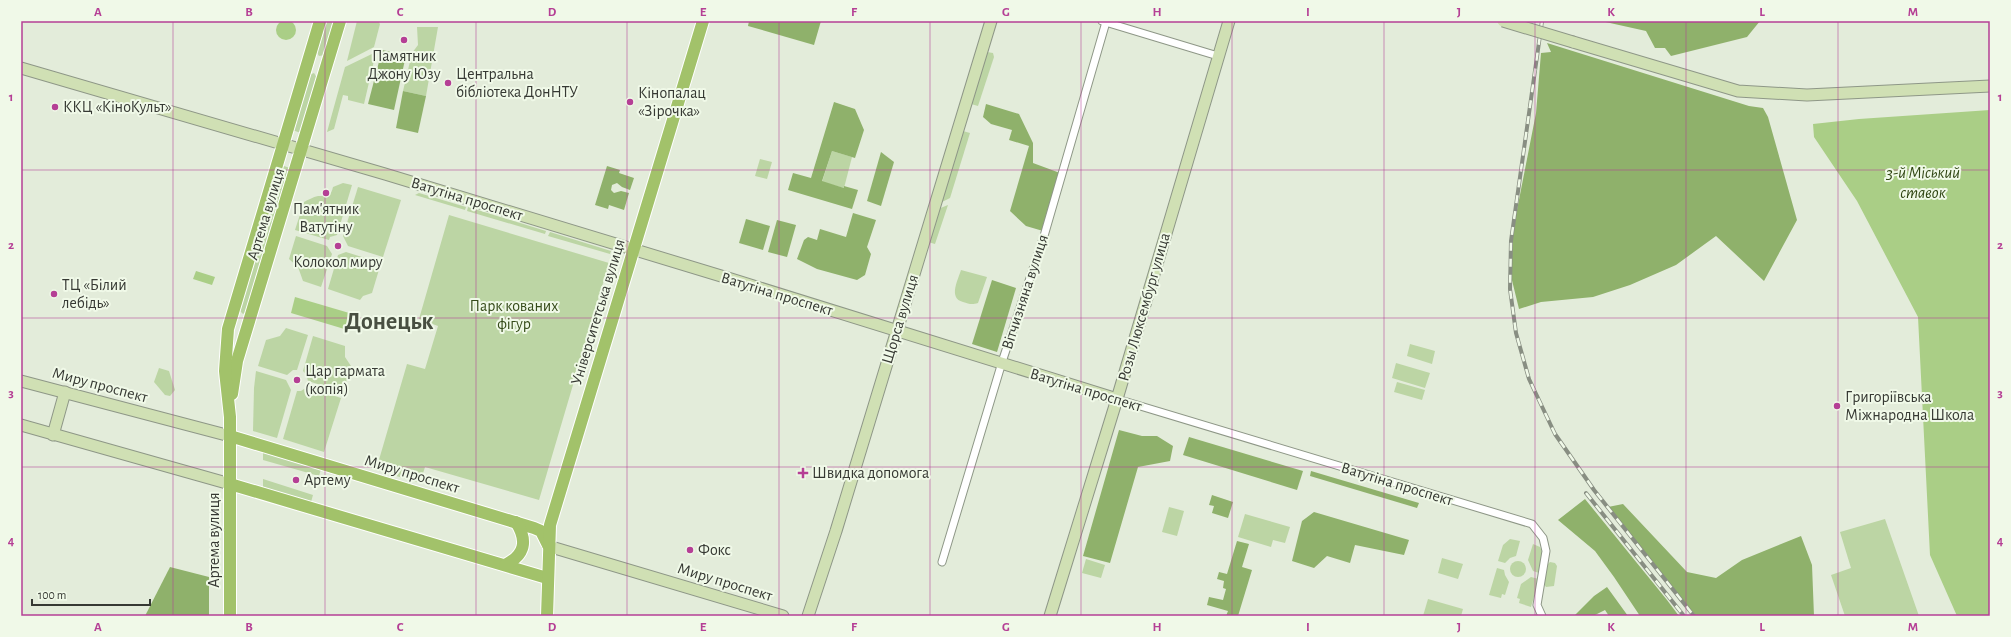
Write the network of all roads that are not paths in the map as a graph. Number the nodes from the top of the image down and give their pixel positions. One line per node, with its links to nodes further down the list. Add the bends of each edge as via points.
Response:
1 (320, 21): 10 (main road, Артема вулиця)
2 (340, 21): 11 (main road, Артема вулиця)
3 (703, 21): 15 (main road, Університетська вулиця)
4 (991, 21): 18 (street, Щорса вулиця)
5 (1229, 21): 8 (street, Розы Люксембург улица)
6 (1503, 21): 12 (street, bridge, via 1738,91 1807,95)
7 (1104, 22): 8 (street, Вітчизняна вулиця); 19 (street, Вітчизняна вулиця, via 1041,245)
8 (1218, 56): 22 (street, Розы Люксембург улица)
9 (21, 68): 13 (street, Ватутіна проспект)
10 (305, 73): 11 (main road, via 310,69 316,69 322,72); 13 (main road, Артема вулиця)
11 (323, 79): 14 (main road, Артема вулиця)
12 (1990, 86)
13 (283, 144): 14 (street, Ватутіна проспект); 16 (main road, Артема вулиця)
14 (302, 150): 15 (street, Ватутіна проспект); 17 (main road, Артема вулиця)
15 (633, 250): 18 (street, Ватутіна проспект); 29 (main road, Університетська вулиця, via 550,525)
16 (235, 302): 17 (main road, via 235,314 239,318 247,318); 23 (main road, Артема вулиця, via 228,329 226,363)
17 (254, 307): 23 (main road, Артема вулиця, via 237,361)
18 (896, 332): 19 (street, Ватутіна проспект); 36 (street, Щорса вулиця)
19 (1001, 364): 22 (street, Ватутіна проспект); 30 (street, Вітчизняна вулиця)
20 (21, 381): 21 (street, Миру проспект)
21 (65, 392): 25 (street); 26 (street, Миру проспект)
22 (1117, 399): 37 (street, Розы Люксембург улица); 38 (street, Ватутіна проспект, via 1532,524 1539,531 1546,551 1537,605)
23 (230, 417): 26 (main road, Артема вулиця)
24 (21, 425): 25 (street)
25 (53, 435): 27 (street)
26 (230, 436): 27 (main road, Артема вулиця); 28 (main road, Миру проспект)
27 (230, 484): 31 (main road); 33 (main road, Артема вулиця)
28 (516, 522): 29 (main road, Миру проспект, via 541,531); 31 (main road, via 523,533 522,551 515,560)
29 (548, 546): 32 (main road, Університетська вулиця); 35 (street, Миру проспект)
30 (942, 562)
31 (505, 565): 32 (main road)
32 (547, 578): 34 (main road, Університетська вулиця)
33 (230, 616)
34 (547, 616)
35 (783, 616)
36 (808, 616)
37 (1050, 616)
38 (1542, 616)

